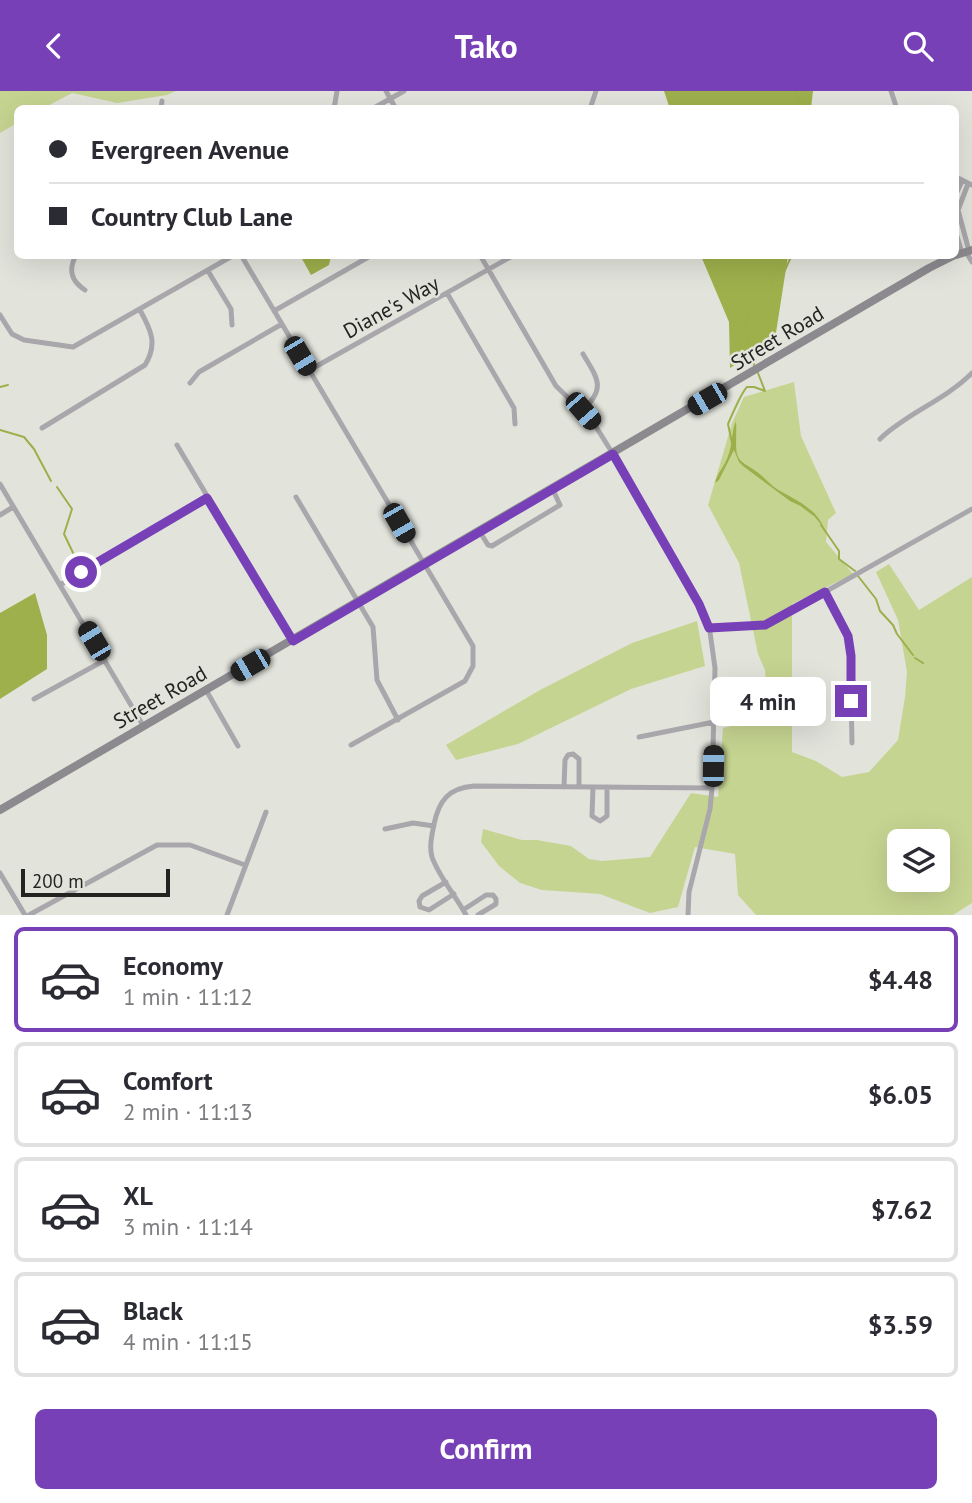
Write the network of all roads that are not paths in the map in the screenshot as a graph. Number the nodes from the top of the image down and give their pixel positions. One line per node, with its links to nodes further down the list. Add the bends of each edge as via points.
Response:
1 (386, 91): 3 (street)
2 (404, 91): 3 (street)
3 (390, 98): 4 (street); 5 (street)
4 (380, 105)
5 (394, 105)
6 (967, 183): 7 (street)
7 (959, 207)
8 (959, 219): 9 (street)
9 (963, 253): 17 (street)
10 (75, 259): 20 (street, via 73,281)
11 (228, 259): 19 (street)
12 (243, 259): 23 (street)
13 (365, 259): 23 (street)
14 (482, 259): 18 (street)
15 (507, 259): 18 (street, Diane's Way)
16 (952, 259): 36 (main road, Street Road)
17 (972, 262)
18 (489, 270): 21 (street, Diane's Way); 31 (street, via 556,386)
19 (208, 271): 22 (street); 26 (street, via 230,309)
20 (85, 290)
21 (447, 293): 28 (street, Diane's Way); 32 (street, via 513,408)
22 (140, 310): 24 (street, via 69,348 24,341 12,334); 33 (street, via 153,339 145,365)
23 (274, 311): 25 (street)
24 (0, 315)
25 (282, 324): 28 (street); 30 (street, via 199,372)
26 (232, 325)
27 (583, 354): 31 (street, via 598,387)
28 (309, 371): 45 (street)
29 (972, 373): 34 (street)
30 (190, 383)
31 (583, 411): 36 (street)
32 (515, 424)
33 (42, 428)
34 (880, 439)
35 (177, 445): 40 (street)
36 (613, 454): 38 (main road, Street Road); 49 (street)
37 (0, 484): 41 (street)
38 (553, 490): 44 (main road, Street Road); 44 (street, via 560,505 492,546)
39 (296, 497): 48 (street)
40 (207, 498): 46 (street); 50 (street)
41 (13, 507): 43 (street); 46 (street)
42 (972, 509): 47 (street)
43 (0, 515)
44 (480, 532): 45 (main road, Street Road)
45 (423, 565): 48 (main road, Street Road); 54 (street, via 470,641 474,660 465,681)
46 (60, 585): 51 (street)
47 (825, 592): 49 (street, via 765,625); 58 (street, via 850,646)
48 (358, 603): 50 (main road, Street Road); 54 (street, via 374,631 379,686)
49 (709, 628): 55 (street, via 715,668)
50 (293, 641): 52 (main road, Street Road)
51 (105, 660): 53 (street); 56 (street)
52 (206, 690): 56 (main road, Street Road); 60 (street)
53 (34, 699)
54 (398, 720): 59 (street)
55 (714, 722): 57 (street); 65 (street)
56 (144, 727): 66 (main road, Street Road)
57 (639, 737)
58 (852, 743)
59 (351, 745)
60 (238, 746)
61 (564, 787): 62 (street); 62 (street, via 565,760 573,754 579,759); 68 (street, via 460,788 440,803)
62 (579, 787): 63 (street)
63 (593, 787): 64 (street); 64 (street, via 592,816 600,821 607,816)
64 (607, 787): 65 (street)
65 (712, 788): 78 (street)
66 (0, 810)
67 (266, 812): 70 (street)
68 (434, 826): 69 (street, via 413,823); 72 (street, via 431,852)
69 (386, 829)
70 (245, 865): 75 (street, via 190,845 157,845); 76 (street)
71 (0, 873): 75 (street)
72 (446, 882): 73 (street); 73 (street, via 422,896 420,907 429,909)
73 (454, 894): 74 (street)
74 (464, 913): 77 (street, via 486,895 493,895 496,904)
75 (27, 915)
76 (228, 915)
77 (478, 915)
78 (688, 915)

